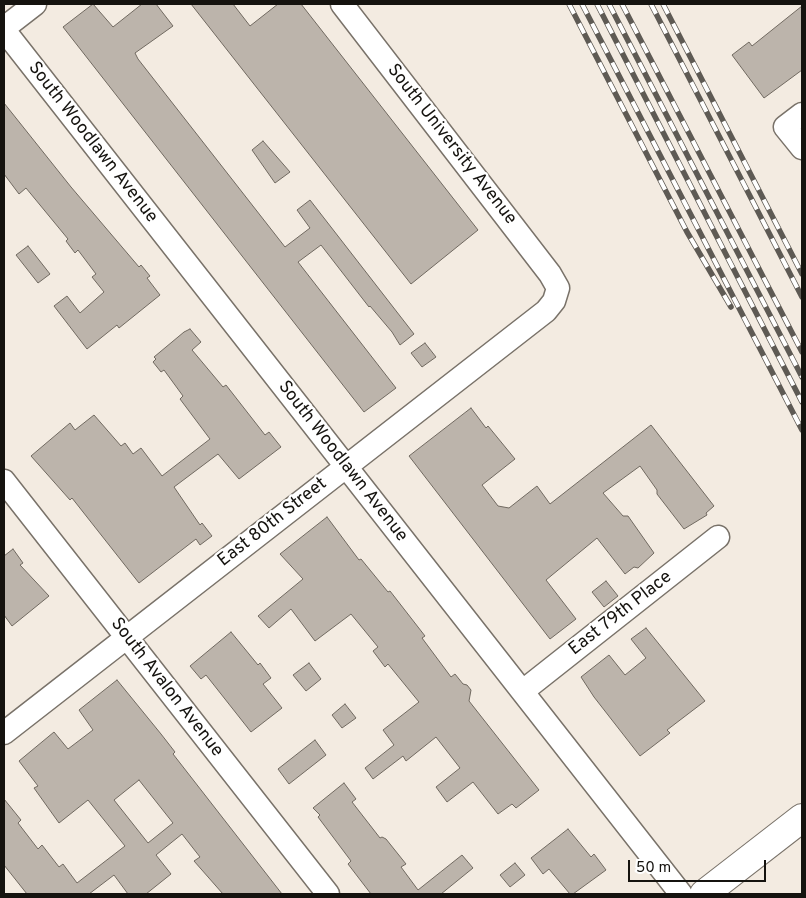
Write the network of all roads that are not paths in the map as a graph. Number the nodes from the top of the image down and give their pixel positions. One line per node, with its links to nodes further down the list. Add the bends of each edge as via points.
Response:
1 (34, 4): 3 (street)
2 (342, 4): 6 (street, South University Avenue)
3 (4, 29): 7 (street, South Woodlawn Avenue)
4 (794, 120): 5 (street)
5 (802, 148)
6 (558, 288): 7 (street, East 80th Street, via 546,311)
7 (346, 467): 10 (street, East 80th Street); 11 (street, South Woodlawn Avenue)
8 (4, 481): 10 (street, South Avalon Avenue)
9 (718, 537): 11 (street, East 79th Place)
10 (126, 638): 12 (street, East 80th Street); 14 (street, South Avalon Avenue)
11 (523, 691): 15 (street, South Woodlawn Avenue)
12 (4, 733)
13 (802, 818): 16 (main road)
14 (328, 894)
15 (680, 894)
16 (704, 894)

